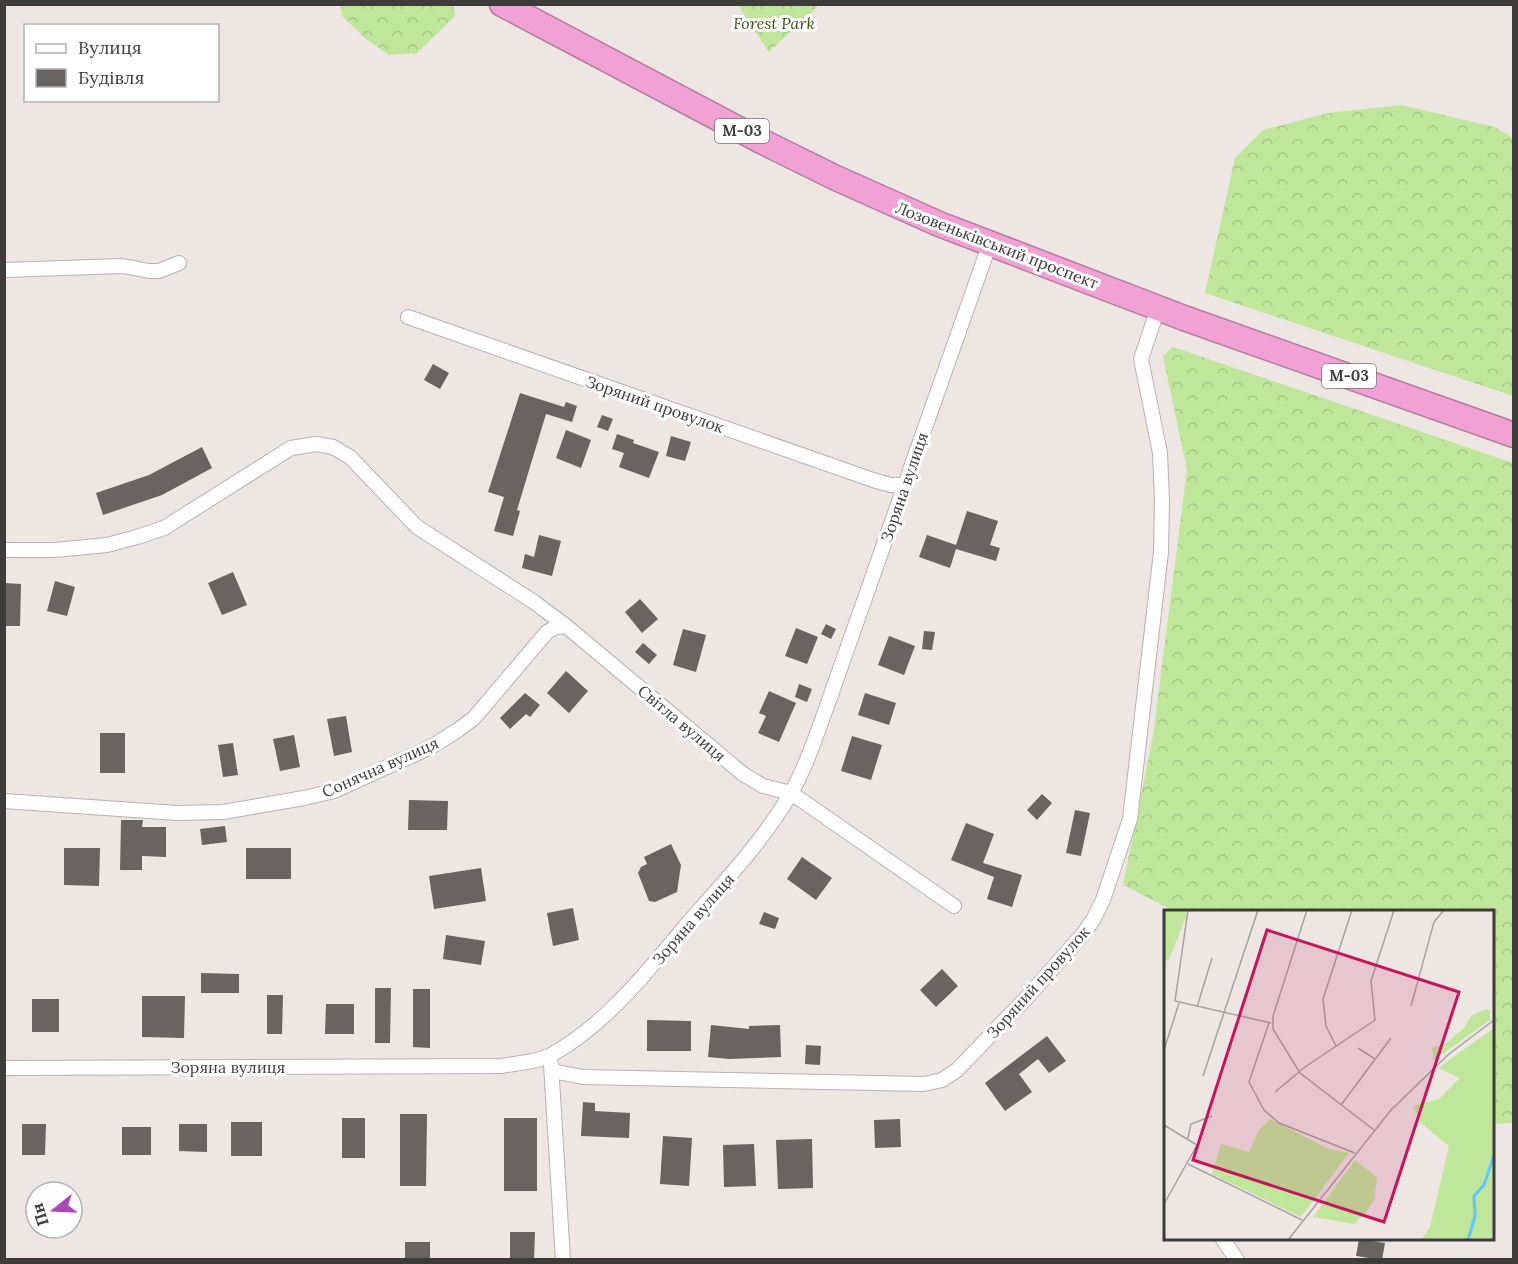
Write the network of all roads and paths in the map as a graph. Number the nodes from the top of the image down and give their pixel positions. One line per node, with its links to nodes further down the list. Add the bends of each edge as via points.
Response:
1 (502, 4): 2 (highway, Лозовеньківський проспект / М-03, via 836,178)
2 (990, 243): 5 (highway, Лозовеньківський проспект / М-03); 8 (street, Зоряна вулиця)
3 (179, 263): 4 (street, via 159,271 123,266)
4 (4, 270)
5 (1158, 308): 7 (highway, Лозовеньківський проспект / М-03); 16 (street, Зоряний провулок, via 1142,359 1160,453 1161,552 1130,819 1103,900 1083,934 990,1037 942,1080 924,1084 583,1077)
6 (408, 317): 8 (street, Зоряний провулок, via 876,481)
7 (1514, 435)
8 (904, 485): 11 (street, Зоряна вулиця, via 808,759)
9 (4, 550): 10 (street, Світла вулиця, via 106,545 164,528 291,448 316,444 333,447 350,457 417,527)
10 (566, 626): 11 (street, Світла вулиця, via 743,774 763,786); 12 (street, Сонячна вулиця, via 547,632 474,718 458,730 431,747 334,791 223,812 177,813)
11 (791, 793): 13 (street, Світла вулиця); 14 (street, Зоряна вулиця, via 729,879 642,977 600,1020)
12 (4, 801)
13 (954, 906)
14 (549, 1056): 15 (street, Зоряна вулиця, via 502,1066); 16 (street)
15 (4, 1068)
16 (552, 1071): 18 (street)
17 (1223, 1240): 19 (street)
18 (563, 1260)
19 (1237, 1260)

